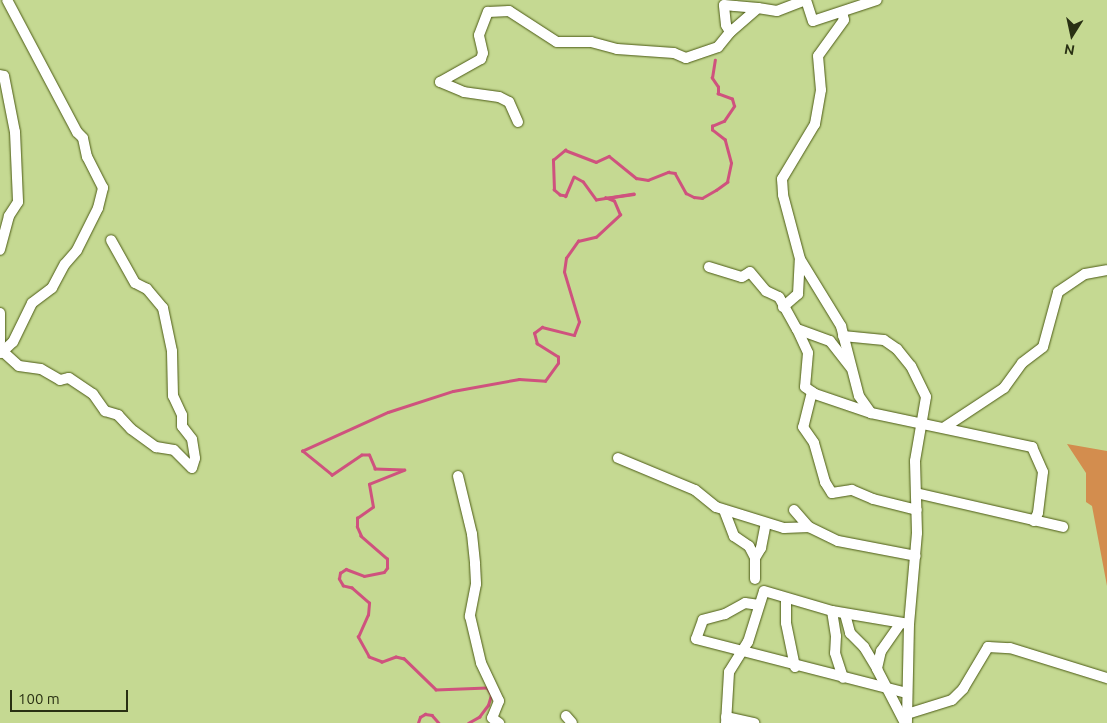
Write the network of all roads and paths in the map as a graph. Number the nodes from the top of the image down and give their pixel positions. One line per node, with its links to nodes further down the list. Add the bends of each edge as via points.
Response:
1 (7, 0): 18 (street, via 83,138 87,157 103,188 96,215 77,250 52,288 32,303)
2 (806, 0): 4 (street, via 777,11); 5 (street, via 813,21)
3 (877, 0): 5 (street)
4 (758, 8): 6 (street); 6 (street, via 724,5)
5 (842, 12): 11 (street, via 844,20 818,56 821,90 815,124 782,179 782,195)
6 (730, 32): 8 (street, via 718,47 686,58 674,53 617,49 591,42 557,42 509,12 488,12 479,36 483,53 481,59 440,82 464,92 499,96 509,102)
7 (0, 75): 10 (street, via 4,76 15,132 18,192 18,202 9,216)
8 (518, 122)
9 (112, 240): 18 (street, via 135,283 147,289 162,308 172,351 172,396 182,415 182,426 192,439 193,471 174,450 156,447 118,415 105,411 93,394 69,378 60,380 41,369 19,366)
10 (0, 250)
11 (800, 258): 14 (street, via 798,294); 17 (street, via 834,313)
12 (709, 267): 14 (street, via 742,277 750,272 766,291 779,297)
13 (1107, 270): 23 (street, via 1085,274 1058,292 1043,347 1022,363 1004,388)
14 (784, 307): 16 (street)
15 (0, 313): 18 (street)
16 (797, 329): 19 (street, via 830,340); 20 (street, via 808,353 806,387)
17 (843, 336): 19 (street); 22 (street, via 884,340 897,349 911,366 926,397)
18 (1, 349)
19 (851, 368): 21 (street, via 858,396)
20 (812, 392): 21 (street); 29 (street, via 803,427 814,443 825,482 832,493 852,490 872,499)
21 (871, 413): 22 (street)
22 (923, 423): 23 (street); 26 (street, via 916,446)
23 (945, 427): 30 (street, via 1032,447 1043,472)
24 (618, 458): 27 (street, via 695,490)
25 (458, 476): 51 (street, via 472,534 475,564 476,584 470,616 481,663 500,701 492,718)
26 (916, 493): 29 (street); 30 (street)
27 (724, 510): 31 (street); 35 (street, via 734,536 749,546)
28 (794, 510): 32 (street)
29 (917, 510): 34 (street)
30 (1034, 521): 33 (street)
31 (766, 523): 32 (street, via 784,528); 35 (street)
32 (809, 527): 34 (street, via 838,541)
33 (1063, 527)
34 (916, 556): 41 (street)
35 (756, 558): 36 (street)
36 (755, 579)
37 (786, 599): 38 (street, via 764,591); 39 (street); 43 (street, via 786,623)
38 (759, 605): 42 (street); 42 (street, via 745,603 725,614 703,620 696,639 715,642)
39 (832, 612): 40 (street); 45 (street, via 836,636 834,652)
40 (845, 614): 41 (street); 44 (street, via 850,633 864,647)
41 (905, 624): 44 (street, via 882,651); 48 (street)
42 (743, 654): 43 (street); 49 (street, via 729,672)
43 (795, 667): 45 (street)
44 (877, 669): 47 (street)
45 (843, 678): 47 (street)
46 (1107, 678): 50 (street, via 1010,648 988,647 963,689 952,700)
47 (886, 689): 48 (street); 50 (street)
48 (907, 693): 50 (street)
49 (726, 720): 52 (street)
50 (906, 720)
51 (499, 723)
52 (754, 723)

